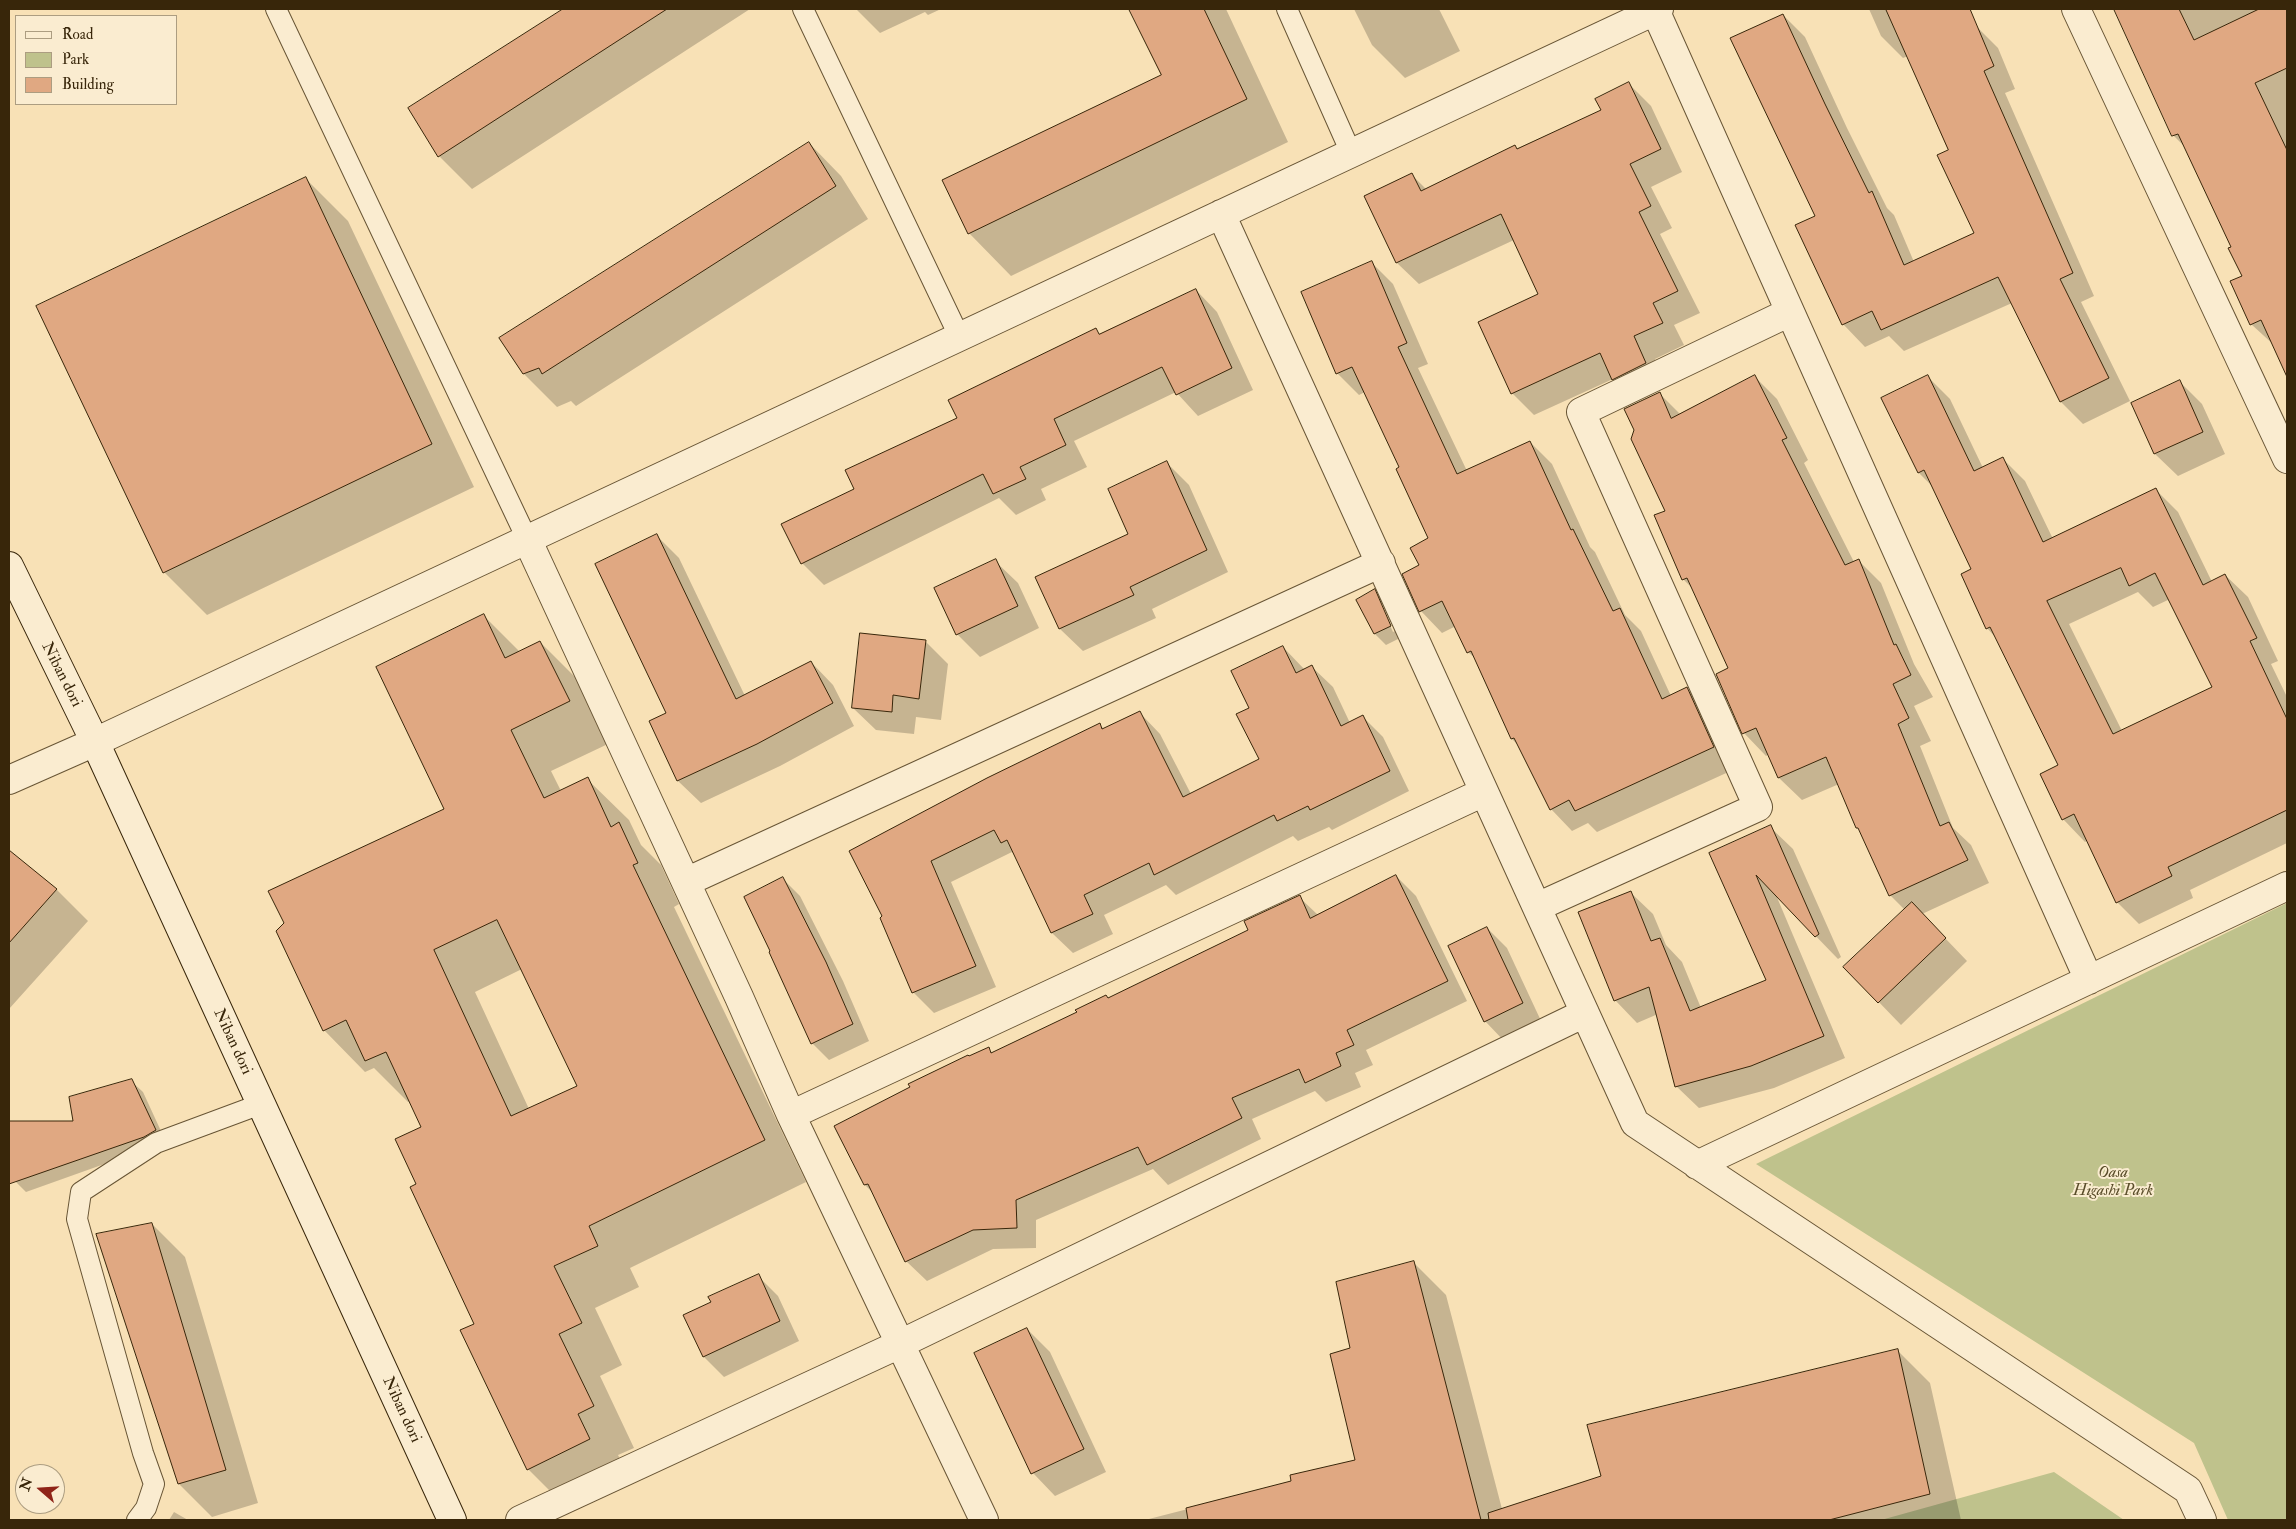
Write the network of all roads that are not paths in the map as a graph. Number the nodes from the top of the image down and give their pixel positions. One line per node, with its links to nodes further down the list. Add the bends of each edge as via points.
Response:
1 (276, 9): 11 (lane)
2 (804, 9): 9 (lane)
3 (1287, 9): 6 (lane)
4 (2076, 9): 10 (street)
5 (1657, 10): 6 (street); 8 (street)
6 (1351, 153): 7 (street)
7 (1221, 214): 9 (street); 12 (street)
8 (1790, 312): 19 (street, via 1581,412 1758,807); 20 (street)
9 (959, 336): 11 (street)
10 (2287, 459)
11 (527, 539): 14 (street); 17 (street)
12 (1381, 563): 16 (street); 17 (street)
13 (9, 566): 14 (street, Niban dori)
14 (95, 742): 15 (street); 22 (street, Niban dori)
15 (9, 780)
16 (1484, 792): 19 (street); 23 (street)
17 (686, 882): 23 (street)
18 (2287, 886): 20 (street)
19 (1536, 907): 21 (street)
20 (2089, 980): 24 (street)
21 (1585, 1013): 24 (street, via 1635,1123); 25 (street)
22 (261, 1104): 26 (lane, via 156,1144 80,1192 78,1219 154,1484 146,1508); 27 (street, Niban dori)
23 (791, 1115): 25 (street)
24 (1698, 1164): 30 (street, via 2188,1490)
25 (900, 1344): 28 (street); 29 (street)
26 (137, 1520)
27 (452, 1520)
28 (520, 1520)
29 (984, 1520)
30 (2202, 1520)

